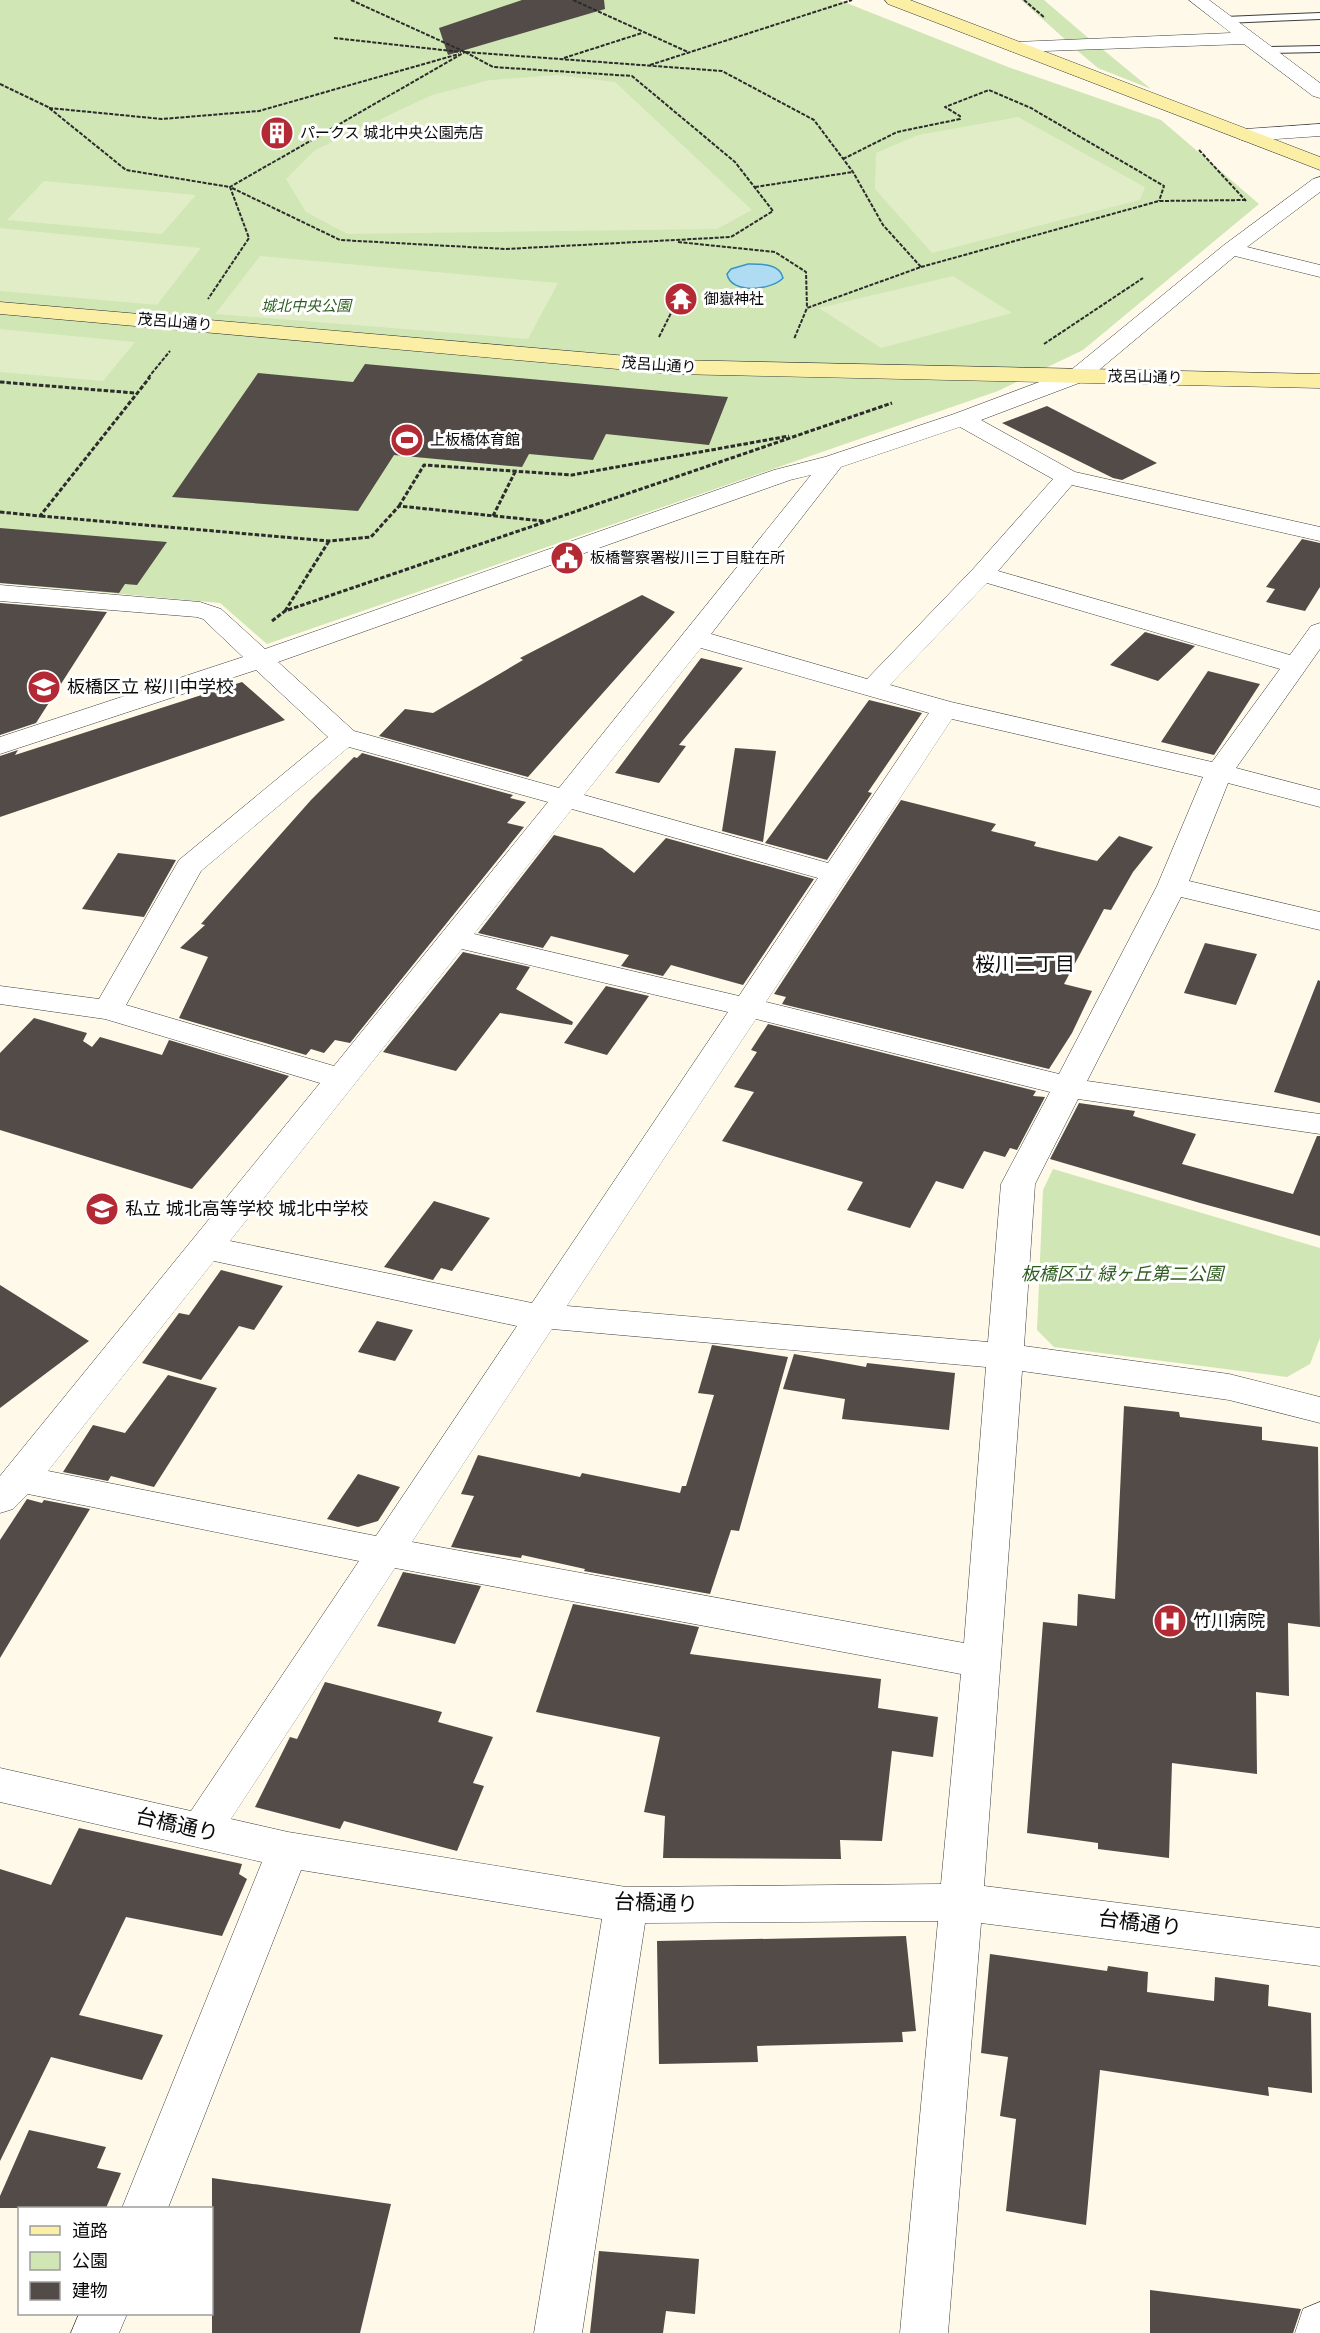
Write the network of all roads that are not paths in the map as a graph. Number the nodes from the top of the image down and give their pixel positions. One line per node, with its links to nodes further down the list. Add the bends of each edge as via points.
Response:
1 (894, 0): 6 (street)
2 (1198, 0): 4 (street)
3 (1320, 16): 4 (lane)
4 (1225, 20): 5 (street)
5 (1250, 38): 6 (street); 7 (street)
6 (1016, 47): 11 (street)
7 (1266, 50): 8 (lane); 9 (street)
8 (1320, 50)
9 (1320, 92)
10 (1320, 130): 11 (street)
11 (1246, 135): 12 (street)
12 (1320, 164)
13 (1320, 183): 14 (street)
14 (1231, 249): 15 (street); 17 (street)
15 (1320, 271)
16 (0, 308): 17 (street, 茂呂山通り, via 664,366)
17 (1079, 375): 18 (street, 茂呂山通り); 19 (street)
18 (1320, 381)
19 (962, 419): 20 (street); 21 (street)
20 (833, 462): 26 (street); 27 (street, via 782,475)
21 (1067, 477): 22 (street); 23 (street)
22 (1320, 534)
23 (982, 574): 28 (street); 29 (street)
24 (0, 593): 27 (street, via 200,610 212,614)
25 (1320, 631): 28 (street)
26 (695, 638): 29 (street); 34 (street)
27 (260, 660): 31 (street); 32 (street)
28 (1296, 665): 33 (street)
29 (872, 689): 30 (street)
30 (945, 709): 33 (street); 36 (street)
31 (344, 737): 34 (street); 42 (street, via 189,866)
32 (0, 747)
33 (1219, 772): 35 (street); 37 (street)
34 (566, 798): 36 (street); 39 (street)
35 (1320, 799)
36 (836, 874): 41 (street)
37 (1172, 886): 38 (street); 44 (street)
38 (1320, 921)
39 (454, 938): 41 (street); 43 (street)
40 (0, 995): 42 (street)
41 (747, 1008): 44 (street); 47 (street)
42 (108, 1010): 43 (street)
43 (341, 1079): 46 (street)
44 (1070, 1087): 45 (street); 48 (street, via 1018,1184)
45 (1320, 1124)
46 (206, 1248): 47 (street); 50 (street)
47 (541, 1317): 48 (street); 51 (street)
48 (1007, 1356): 49 (street, via 1229,1387); 52 (street)
49 (1320, 1410)
50 (10, 1489): 51 (street)
51 (385, 1552): 52 (street); 54 (street)
52 (982, 1662): 56 (street)
53 (0, 1785): 54 (street, 台橋通り)
54 (201, 1830): 55 (street, 台橋通り)
55 (288, 1850): 57 (street, 台橋通り); 59 (street)
56 (962, 1902): 57 (street, 台橋通り); 58 (street, 台橋通り); 64 (street)
57 (626, 1905): 63 (street)
58 (1320, 1947)
59 (145, 2207)
60 (102, 2315): 62 (street)
61 (1320, 2326): 65 (street)
62 (95, 2333)
63 (558, 2333)
64 (924, 2333)
65 (1319, 2333)

